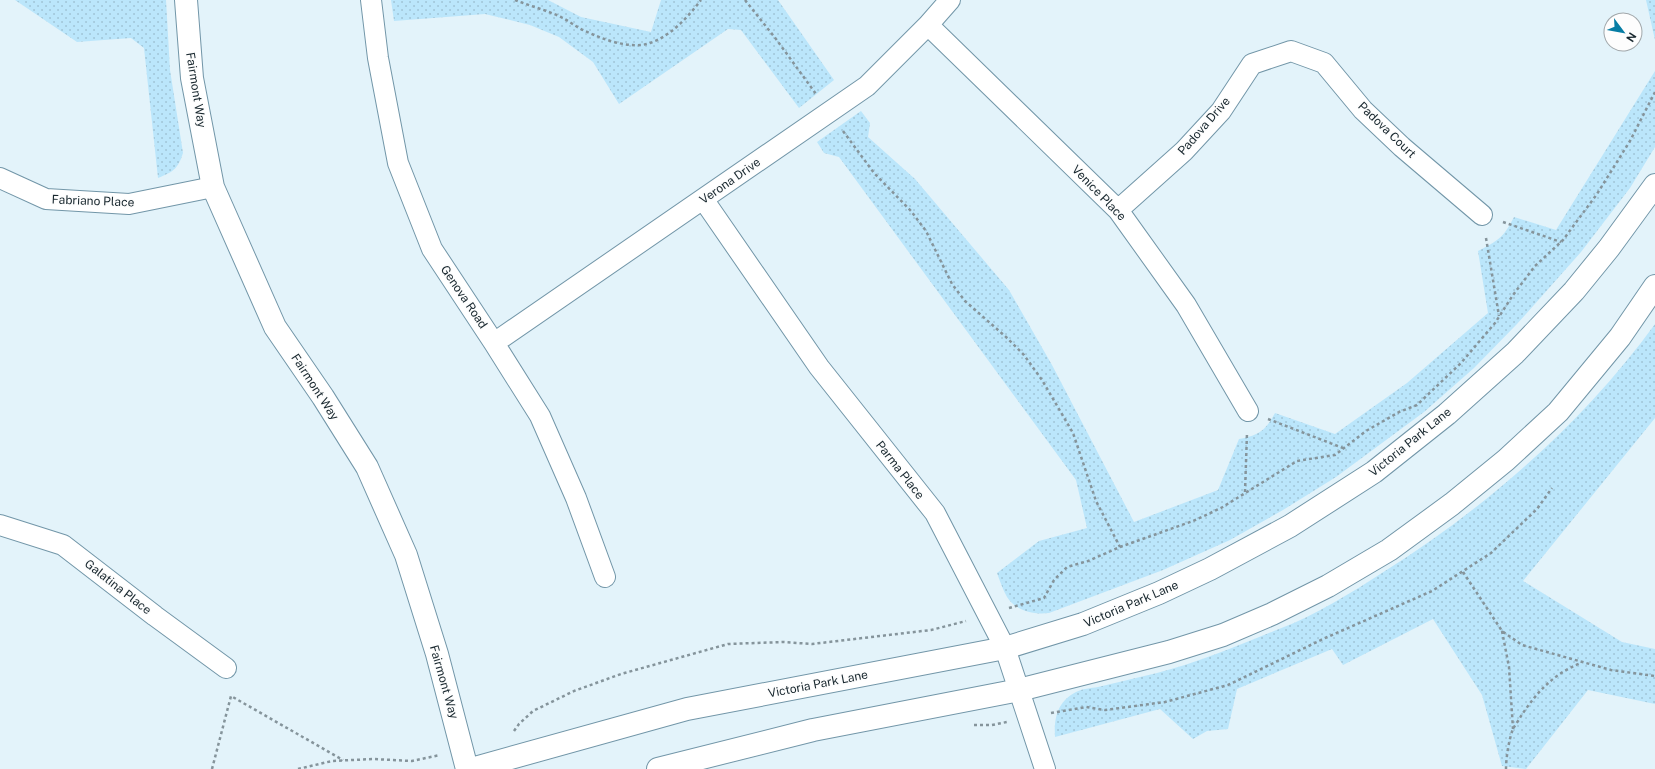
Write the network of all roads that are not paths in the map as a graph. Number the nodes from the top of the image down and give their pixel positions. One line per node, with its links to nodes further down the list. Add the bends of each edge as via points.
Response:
1 (186, 0): 8 (street, Fairmont Way, via 192,78)
2 (371, 0): 13 (street, Genova Road, via 378,58 398,163 432,249)
3 (950, 0): 4 (street, Verona Drive)
4 (928, 25): 9 (street, Verona Drive, via 867,86); 10 (street, Venice Place)
5 (1291, 51): 10 (street, Padova Drive, via 1252,64 1221,110 1184,151); 11 (street, Padova Court, via 1324,63 1369,115 1402,147)
6 (0, 178): 8 (street, Fabriano Place, via 46,199 129,204)
7 (1655, 185): 17 (street, Victoria Park Lane, via 1579,285 1515,353 1447,414 1374,472 1290,526 1210,569 1083,624)
8 (214, 187): 20 (street, Fairmont Way, via 275,327 367,467 406,555 437,654)
9 (703, 199): 13 (street, Verona Drive); 17 (street, Parma Place, via 820,368 934,513)
10 (1118, 210): 14 (street, Venice Place, via 1186,305)
11 (1482, 215)
12 (1655, 286): 19 (street, via 1620,337 1558,412 1452,504 1389,550 1328,586 1223,635 1169,652)
13 (494, 343): 16 (street, Genova Road, via 540,416 576,498)
14 (1248, 411)
15 (0, 526): 18 (street, Galatina Place, via 63,545)
16 (605, 577)
17 (1005, 648): 19 (street, Parma Place); 21 (street, Victoria Park Lane, via 687,710)
18 (226, 668)
19 (1019, 690): 22 (street, via 813,730); 23 (street, Parma Place)
20 (465, 759)
21 (471, 769)
22 (658, 769)
23 (1045, 769)

